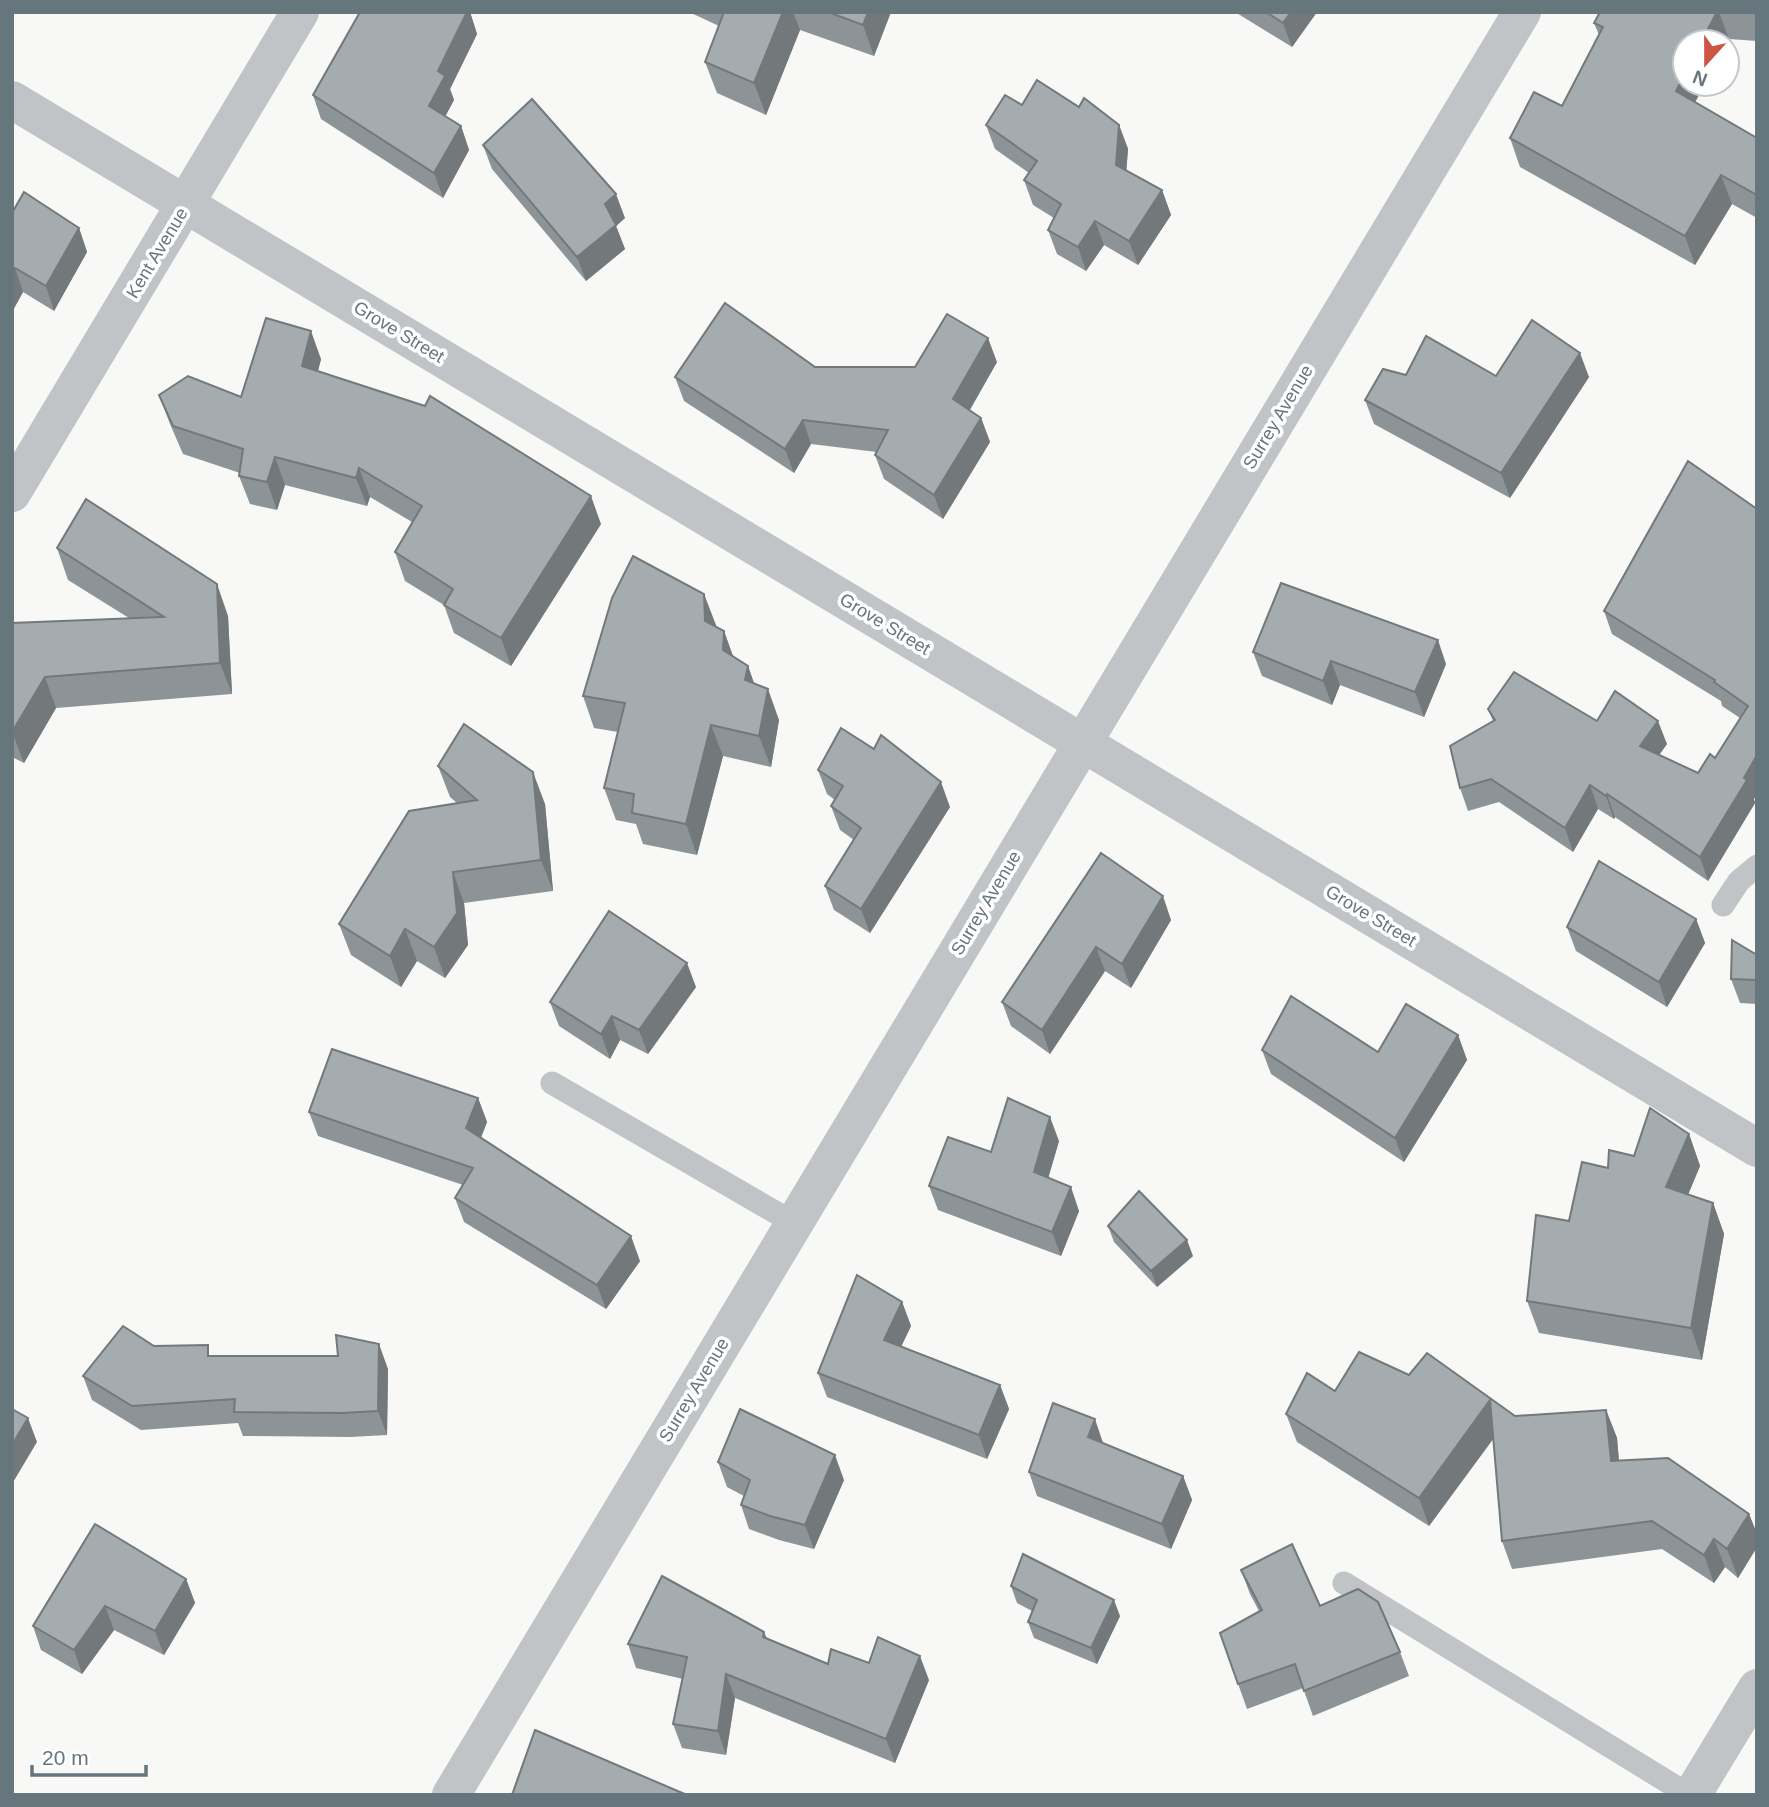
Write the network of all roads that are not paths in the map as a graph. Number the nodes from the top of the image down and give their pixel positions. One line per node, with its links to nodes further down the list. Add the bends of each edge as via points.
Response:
1 (300, 12): 4 (street, Kent Avenue)
2 (1522, 12): 6 (street, Surrey Avenue)
3 (12, 100): 4 (street, Grove Street)
4 (186, 204): 5 (street, Kent Avenue); 6 (street, Grove Street)
5 (12, 493)
6 (1083, 742): 10 (street, Grove Street); 11 (street, Surrey Avenue)
7 (1757, 866): 8 (lane, via 1739,881)
8 (1723, 905)
9 (552, 1083): 11 (lane)
10 (1757, 1148)
11 (794, 1223): 14 (street, Surrey Avenue)
12 (1343, 1583): 15 (lane)
13 (1757, 1688): 15 (street)
14 (451, 1795)
15 (1691, 1795)

